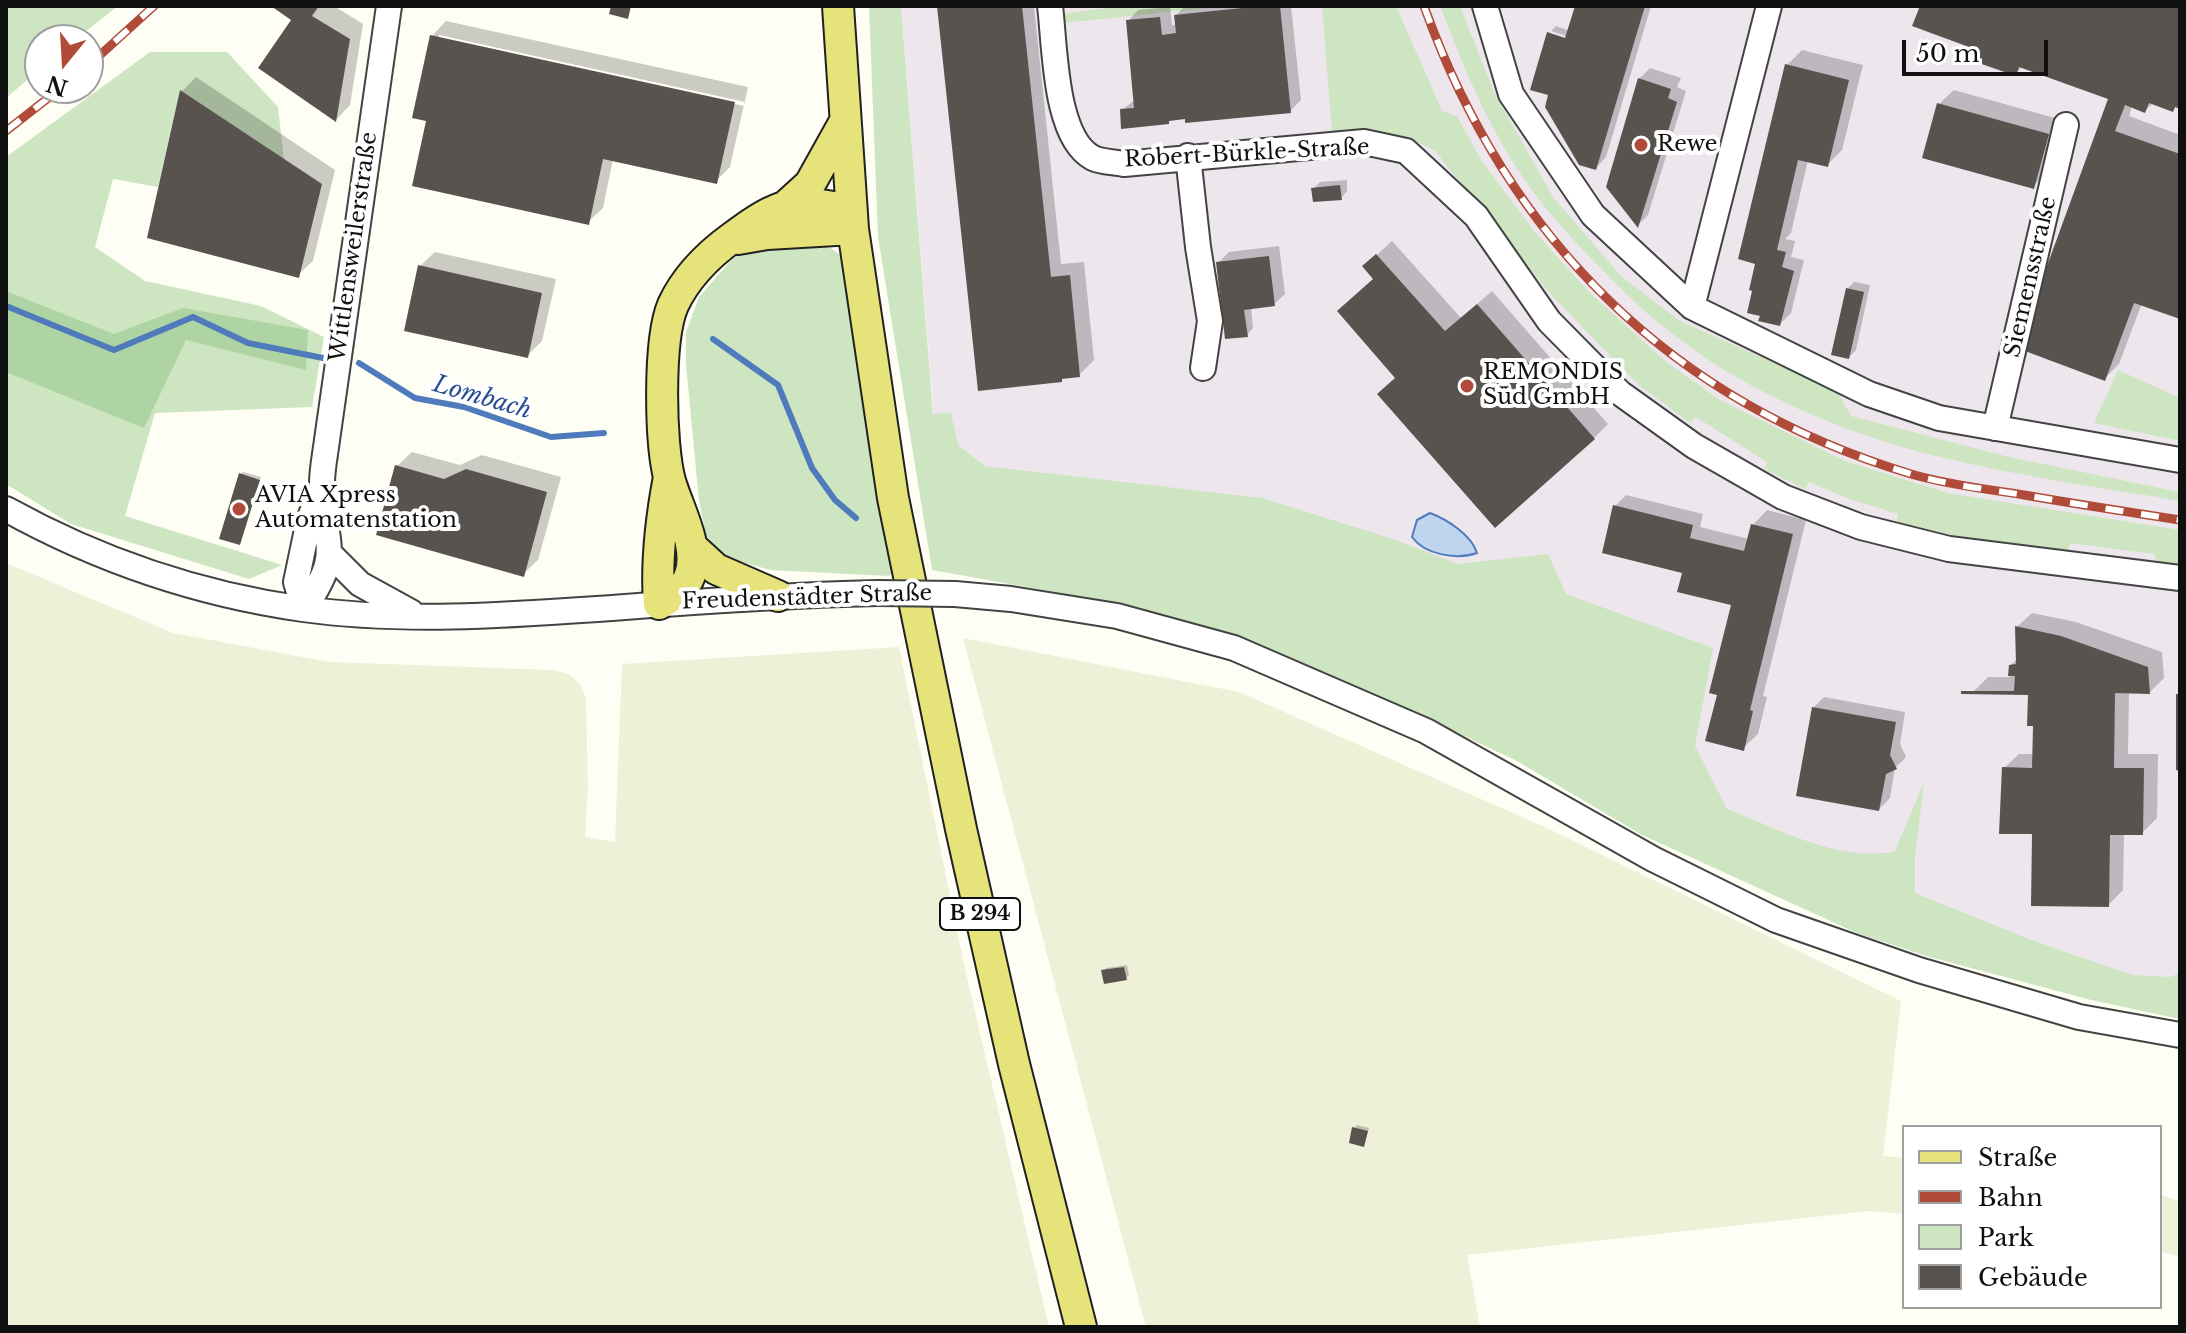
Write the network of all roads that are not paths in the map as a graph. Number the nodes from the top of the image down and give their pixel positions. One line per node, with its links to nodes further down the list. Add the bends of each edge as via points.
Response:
1 (389, 6): 17 (street, Wittlensweilerstraße)
2 (838, 6): 6 (main road, B 294)
3 (1050, 6): 8 (street, Robert-Bürkle-Straße, via 1063,112 1075,141 1093,158 1124,164)
4 (1485, 6): 12 (street, via 1511,94 1593,215)
5 (1769, 6): 12 (street)
6 (844, 123): 9 (main road, via 810,184); 10 (main road, B 294)
7 (2066, 125): 14 (street, Siemensstraße)
8 (1188, 156): 13 (street, via 1210,321); 21 (street, Robert-Bürkle-Straße, via 1364,142 1406,151 1476,216 1549,321 1620,393 1694,446 1783,497 1861,527 1949,549)
9 (788, 204): 10 (main road, via 813,203); 11 (main road)
10 (852, 220): 11 (main road); 27 (main road, B 294, via 893,498 957,814)
11 (728, 240): 16 (main road, via 696,268 673,306 663,356)
12 (1692, 307): 14 (street, via 1869,394 1939,418)
13 (1203, 368)
14 (1995, 428): 15 (street)
15 (2180, 460)
16 (669, 477): 19 (main road); 23 (main road, via 661,520)
17 (322, 488): 20 (street, Wittlensweilerstraße); 24 (street, Wittlensweilerstraße, via 296,582)
18 (6, 509): 24 (street, Freudenstädter Straße, via 121,563 199,587)
19 (692, 547): 22 (main road, via 716,569); 23 (main road, via 690,575 680,591)
20 (331, 555): 24 (street, via 323,581); 25 (street, via 360,584)
21 (2180, 578)
22 (778, 596): 23 (street, Freudenstädter Straße); 26 (street, Freudenstädter Straße, bridge, via 878,593 1011,599 1117,616 1234,648 1426,731 1653,859 1776,920 1919,970 2079,1017)
23 (659, 604): 25 (street, Freudenstädter Straße)
24 (304, 609): 25 (street, Freudenstädter Straße)
25 (421, 616)
26 (2180, 1035)
27 (1081, 1327)

